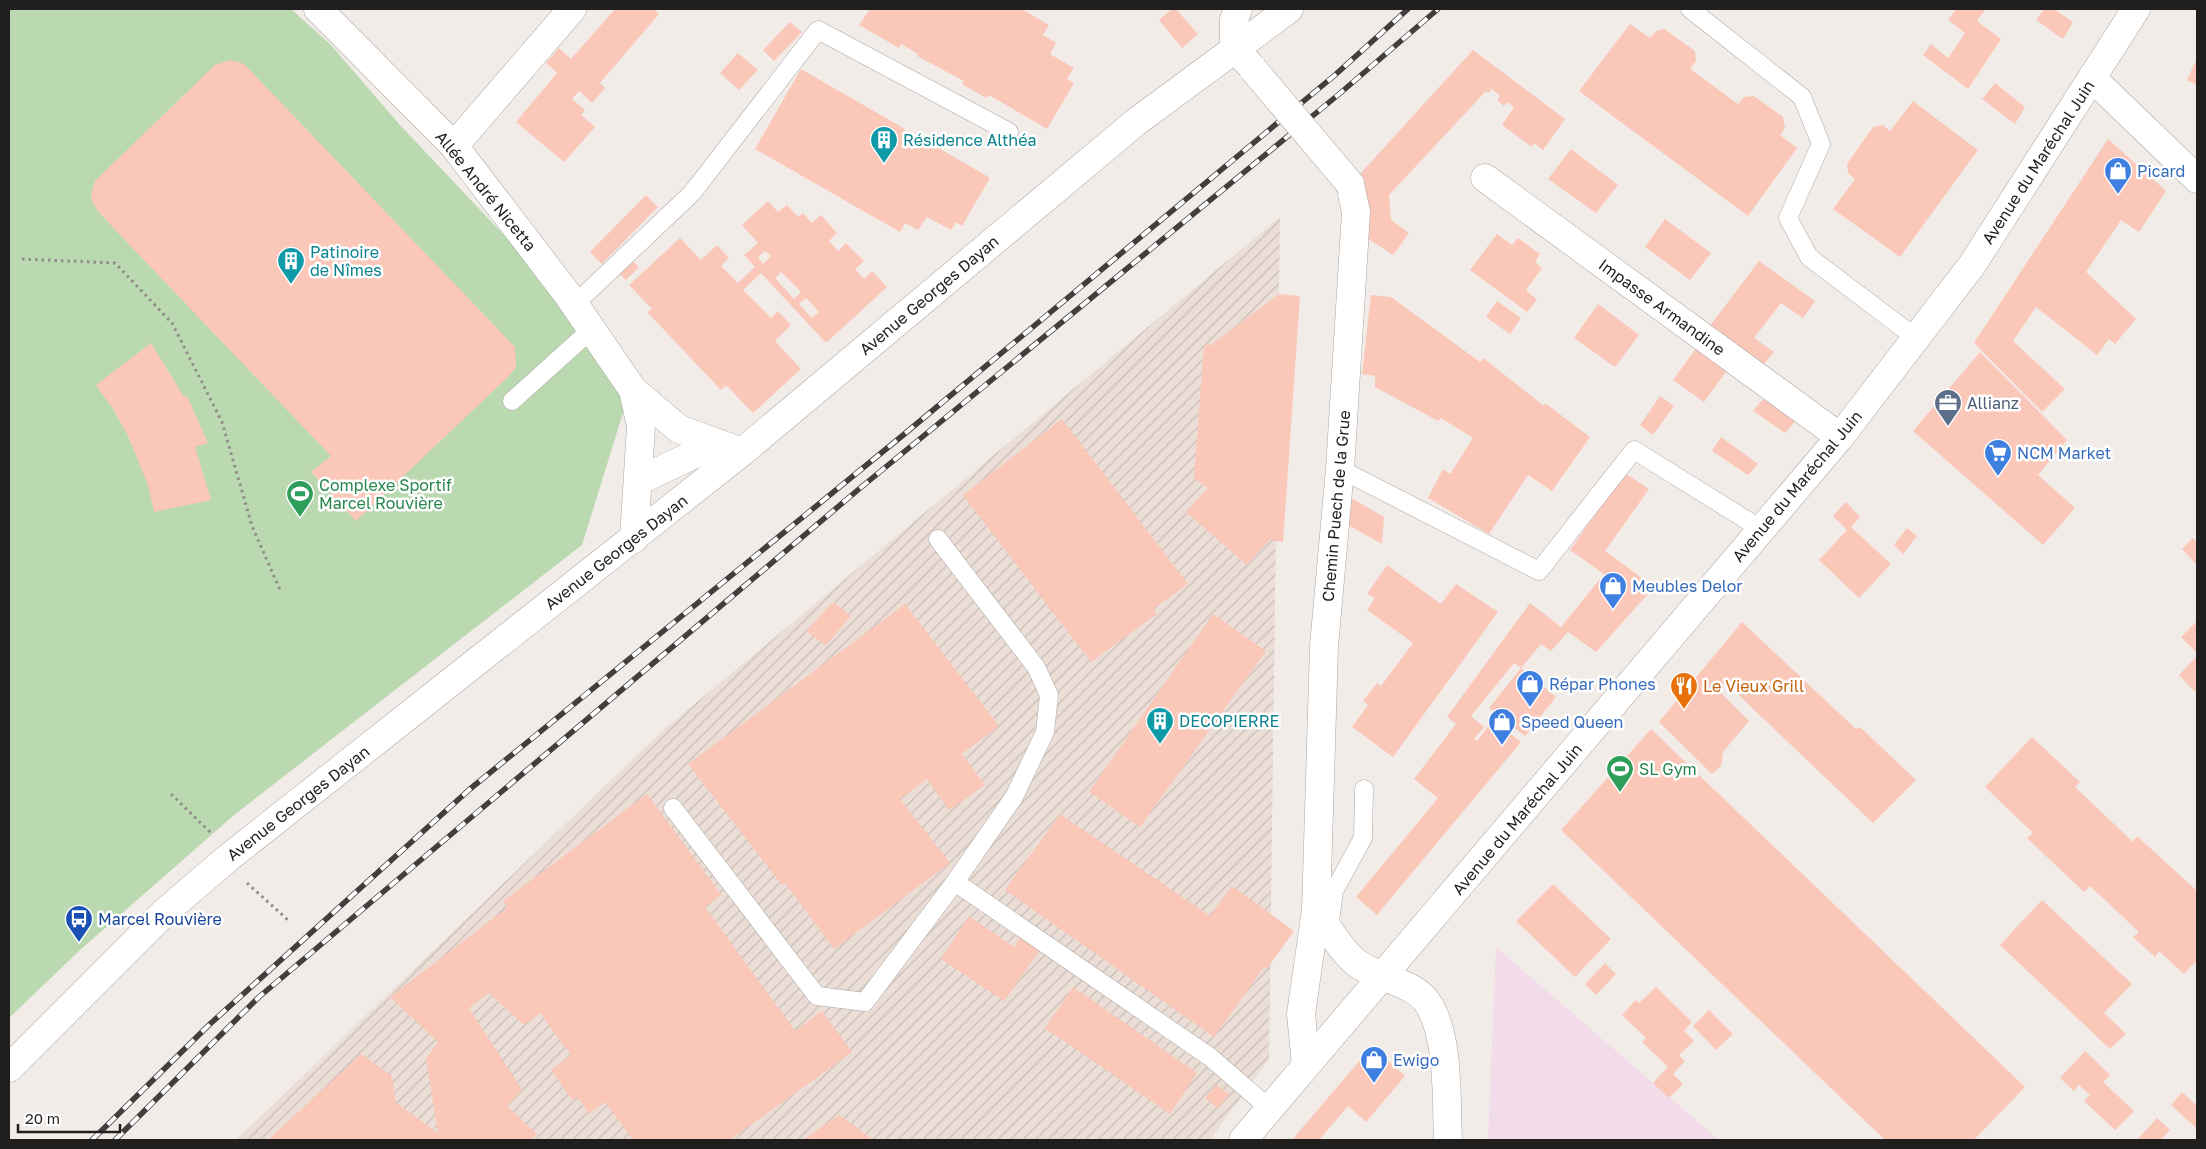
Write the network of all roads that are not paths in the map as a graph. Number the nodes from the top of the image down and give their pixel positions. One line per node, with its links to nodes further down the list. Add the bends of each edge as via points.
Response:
1 (318, 9): 10 (street, Allée André Nicetta)
2 (572, 9): 10 (street)
3 (1238, 9): 7 (street, via 1234,20)
4 (1289, 9): 7 (street, Avenue Georges Dayan)
5 (1690, 9): 15 (lane, via 1802,97 1821,144 1788,218 1809,257)
6 (2136, 9): 8 (street, Avenue du Maréchal Juin)
7 (1234, 48): 19 (street, Avenue Georges Dayan, via 1136,122); 20 (street, Chemin Puech de la Grue, bridge, via 1350,184 1356,212)
8 (2092, 78): 12 (street); 15 (street, Avenue du Maréchal Juin, via 1972,265)
9 (1009, 132): 13 (lane, via 818,30 692,193)
10 (454, 146): 13 (street, Allée André Nicetta)
11 (1485, 178): 18 (street, Impasse Armandine)
12 (2197, 179)
13 (575, 304): 14 (street, Allée André Nicetta)
14 (592, 329): 16 (street, Allée André Nicetta); 17 (lane)
15 (1916, 338): 18 (street, Avenue du Maréchal Juin)
16 (633, 390): 19 (street, Allée André Nicetta, via 679,428); 21 (street, Allée André Nicetta, via 641,426)
17 (512, 401)
18 (1840, 437): 22 (street, Avenue du Maréchal Juin)
19 (730, 447): 21 (street); 23 (street, Avenue Georges Dayan)
20 (1340, 469): 22 (lane, via 1539,571 1634,450); 28 (street, Chemin Puech de la Grue, via 1324,646)
21 (638, 480): 23 (street, Allée André Nicetta)
22 (1761, 529): 29 (street, Avenue du Maréchal Juin)
23 (634, 538): 31 (street, Avenue Georges Dayan, via 228,858 166,911)
24 (938, 539): 27 (lane, via 1036,667 1049,695 1046,732 1014,798)
25 (1364, 789): 28 (lane, via 1363,838)
26 (673, 808): 27 (lane, via 817,996 865,1002)
27 (955, 882): 32 (lane, via 1210,1057)
28 (1322, 920): 29 (street, via 1352,960); 30 (street, Chemin Puech de la Grue, via 1301,1014)
29 (1383, 978): 30 (street, Avenue du Maréchal Juin); 34 (street, via 1427,1001 1435,1018 1443,1045)
30 (1306, 1065): 32 (street, Avenue du Maréchal Juin)
31 (9, 1068)
32 (1270, 1109): 33 (street, Avenue du Maréchal Juin)
33 (1243, 1140)
34 (1448, 1140)

